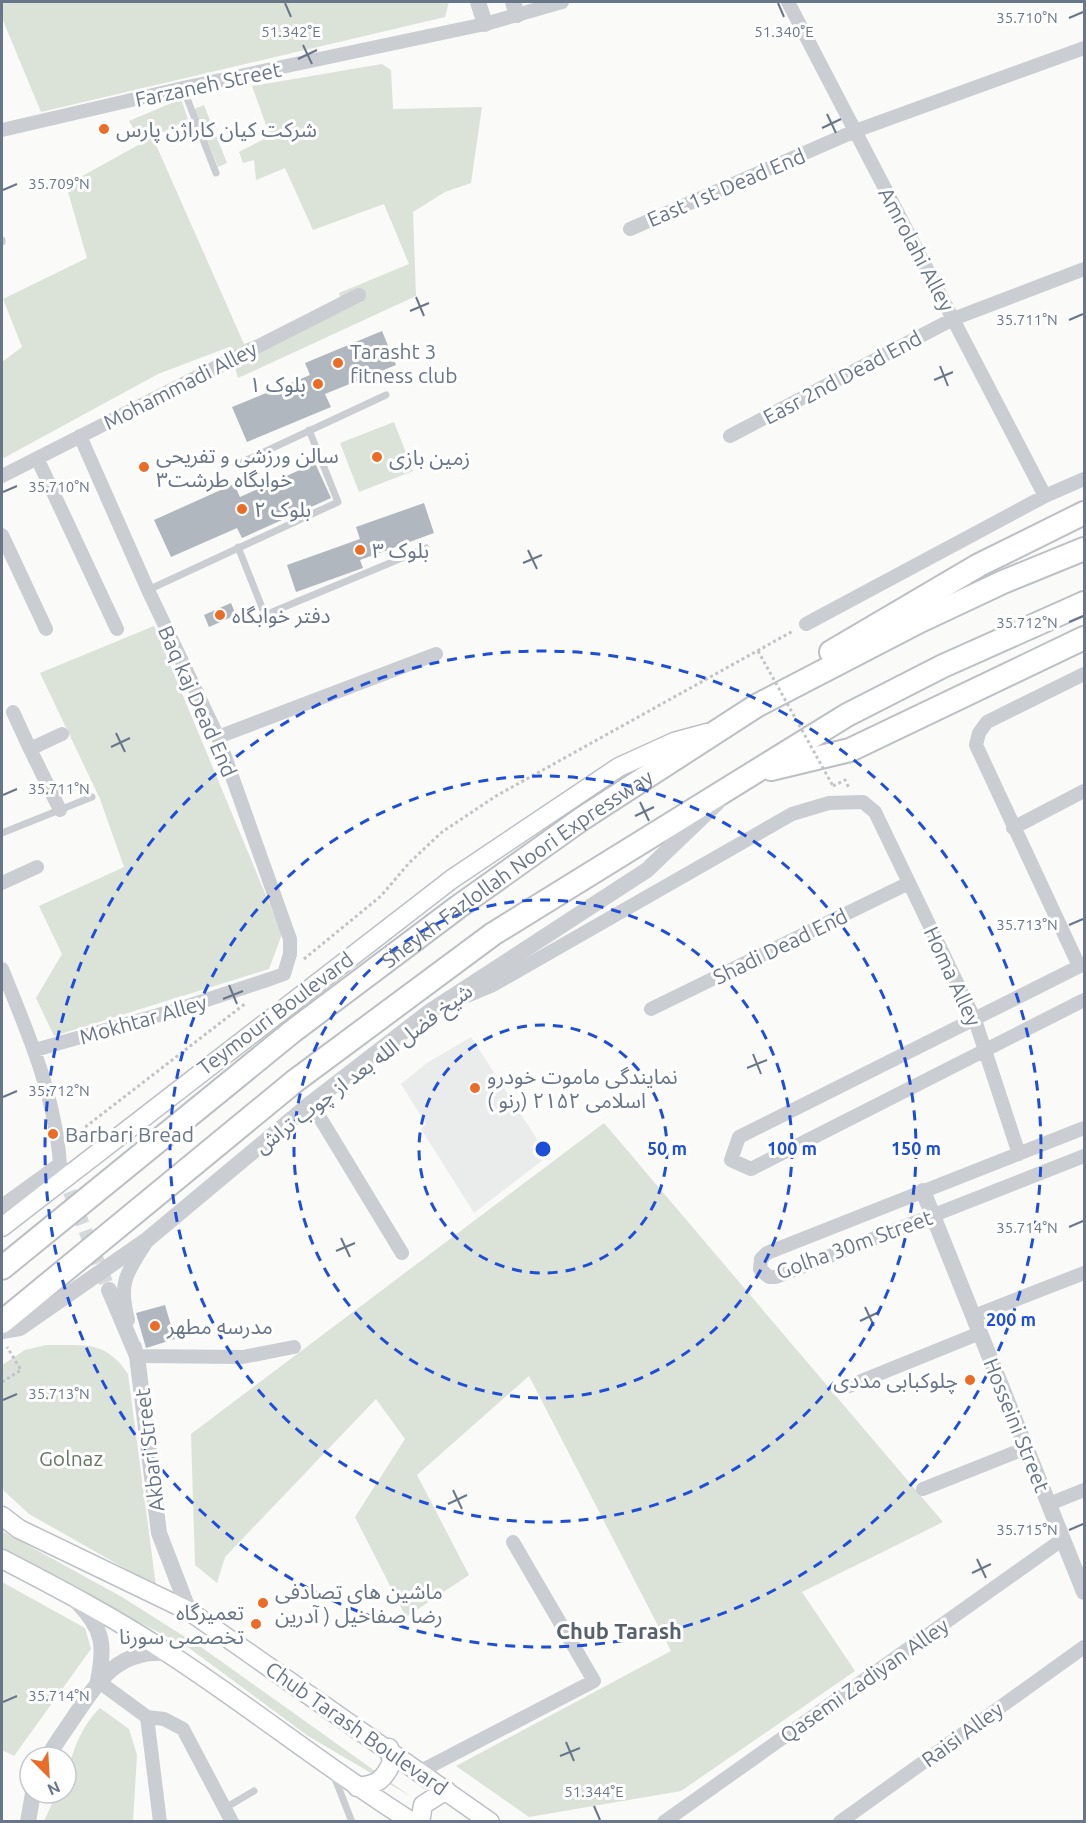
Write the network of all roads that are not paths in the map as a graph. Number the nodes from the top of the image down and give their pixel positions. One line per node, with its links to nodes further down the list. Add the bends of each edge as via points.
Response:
1 (478, 2): 5 (street)
2 (562, 2): 4 (street, Farzaneh Street)
3 (788, 2): 9 (street, Amrolahi Alley)
4 (515, 8): 5 (street, Farzaneh Street)
5 (485, 24): 7 (street, Farzaneh Street)
6 (1084, 48): 9 (street, East 1st Dead End)
7 (183, 88): 8 (street, Farzaneh Street); 10 (lane)
8 (2, 130)
9 (855, 131): 11 (street, East 1st Dead End); 14 (street, Amrolahi Alley)
10 (216, 173)
11 (630, 229)
12 (1084, 269): 14 (street, Easr 2nd Dead End)
13 (359, 295): 17 (street, Mohammadi Alley)
14 (953, 319): 18 (street, Easr 2nd Dead End); 23 (street, Amrolahi Alley)
15 (387, 395): 16 (lane)
16 (309, 430): 20 (lane); 26 (lane, via 338,502)
17 (80, 436): 19 (street, Mohammadi Alley); 29 (street, Baq kaj Dead End)
18 (730, 436)
19 (37, 458): 21 (street, Mohammadi Alley); 33 (street)
20 (236, 465)
21 (2, 476)
22 (1084, 479): 23 (street)
23 (1045, 496): 31 (street)
24 (1084, 513): 39 (highway, via 903,608 833,651)
25 (2, 535): 32 (street)
26 (238, 547): 27 (lane, via 265,615); 29 (lane)
27 (426, 548)
28 (1084, 549): 39 (highway, Sheykh Fazlollah Noori Expressway, via 920,621)
29 (148, 590): 43 (street, Baq kaj Dead End)
30 (1084, 603): 45 (highway, Sheykh Fazlollah Noori Expressway, via 911,682)
31 (806, 624)
32 (46, 629)
33 (117, 629)
34 (1084, 638): 36 (highway)
35 (1084, 646): 36 (highway)
36 (1056, 653): 45 (highway, via 850,750)
37 (436, 654): 43 (street)
38 (1084, 674): 49 (street, via 987,722 979,733 976,745)
39 (756, 706): 41 (highway, Sheykh Fazlollah Noori Expressway)
40 (13, 712): 44 (street)
41 (716, 731): 70 (main road, Teymouri Boulevard, via 674,742 620,767 452,879); 73 (highway, Sheykh Fazlollah Noori Expressway, via 583,818 458,907 284,1039)
42 (62, 734): 44 (street)
43 (218, 737): 56 (street, Baq kaj Dead End, via 290,939)
44 (30, 750): 48 (street)
45 (749, 774): 59 (street, شیخ فضل الله بعد از چوب تراش, via 647,870); 77 (highway, Sheykh Fazlollah Noori Expressway, via 483,941 295,1081)
46 (1084, 791): 49 (street)
47 (92, 797): 48 (lane)
48 (60, 810): 50 (lane)
49 (1013, 828): 54 (street)
50 (2, 833)
51 (37, 867): 52 (street)
52 (2, 883)
53 (909, 883): 58 (street, Shadi Dead End); 59 (street, Homa Alley, via 875,812 863,801 808,807 493,985); 60 (street, Homa Alley)
54 (1082, 965): 60 (street)
55 (2, 969): 62 (street)
56 (285, 974): 62 (street, Mokhtar Alley)
57 (1084, 1000): 61 (street)
58 (651, 1009)
59 (429, 1012): 63 (street, شیخ فضل الله بعد از چوب تراش)
60 (975, 1020): 61 (street, Homa Alley); 61 (street, via 739,1137 731,1160 751,1169)
61 (986, 1049): 65 (street, Homa Alley)
62 (35, 1050): 68 (street, via 56,1123 60,1166)
63 (311, 1103): 71 (street, شیخ فضل الله بعد از چوب تراش); 72 (street)
64 (1084, 1128): 65 (street, Golha 30m Street)
65 (1019, 1154): 67 (street, Golha 30m Street)
66 (1084, 1156): 69 (street, Golha 30m Street)
67 (923, 1191): 69 (street, Hosseini Street); 69 (street, Golha 30m Street, via 767,1253 761,1258 760,1269 769,1277 776,1277)
68 (2, 1206)
69 (933, 1215): 76 (street, Hosseini Street)
70 (2, 1227)
71 (148, 1239): 79 (street, شیخ فضل الله بعد از چوب تراش); 81 (street, via 128,1272 121,1294)
72 (402, 1253)
73 (2, 1268)
74 (1084, 1273): 76 (street)
75 (109, 1290): 81 (street, Akbari Street)
76 (974, 1316): 78 (street, Hosseini Street)
77 (2, 1322)
78 (980, 1333): 82 (street); 83 (street, Hosseini Street)
79 (4, 1338)
80 (294, 1347): 81 (street, via 243,1357)
81 (137, 1356): 93 (street, Akbari Street, via 159,1533)
82 (849, 1386)
83 (1026, 1448): 84 (street); 86 (street, Hosseini Street)
84 (923, 1489)
85 (1084, 1490): 86 (street)
86 (1049, 1504): 88 (street, Hosseini Street)
87 (2, 1516): 93 (main road, Chub Tarash Boulevard, via 19,1529)
88 (1063, 1539): 91 (street, Hosseini Street); 114 (street, Qasemi Zadiyan Alley)
89 (513, 1542): 101 (street, via 594,1681)
90 (2, 1559): 92 (main road)
91 (1084, 1592)
92 (69, 1593): 95 (main road); 96 (street, via 99,1631 103,1650)
93 (189, 1611): 99 (main road, Chub Tarash Boulevard)
94 (1084, 1647): 115 (street, Raisi Alley)
95 (168, 1653): 96 (street, via 128,1657); 100 (main road)
96 (98, 1681): 97 (street); 98 (street)
97 (147, 1717): 106 (street, via 164,1719 183,1729); 108 (street)
98 (56, 1745)
99 (389, 1748): 101 (main road, Chub Tarash Boulevard); 102 (main road, via 392,1762 382,1779 374,1785)
100 (331, 1768): 102 (main road); 110 (lane)
101 (421, 1771): 103 (main road, Chub Tarash Boulevard)
102 (357, 1787): 111 (main road)
103 (446, 1790): 112 (main road, via 423,1806); 113 (main road, Chub Tarash Boulevard)
104 (254, 1791): 106 (lane)
105 (31, 1805): 107 (street)
106 (225, 1808): 109 (street)
107 (28, 1821)
108 (160, 1821)
109 (232, 1821)
110 (352, 1821)
111 (412, 1821)
112 (420, 1821)
113 (490, 1821)
114 (664, 1821)
115 (840, 1821)

